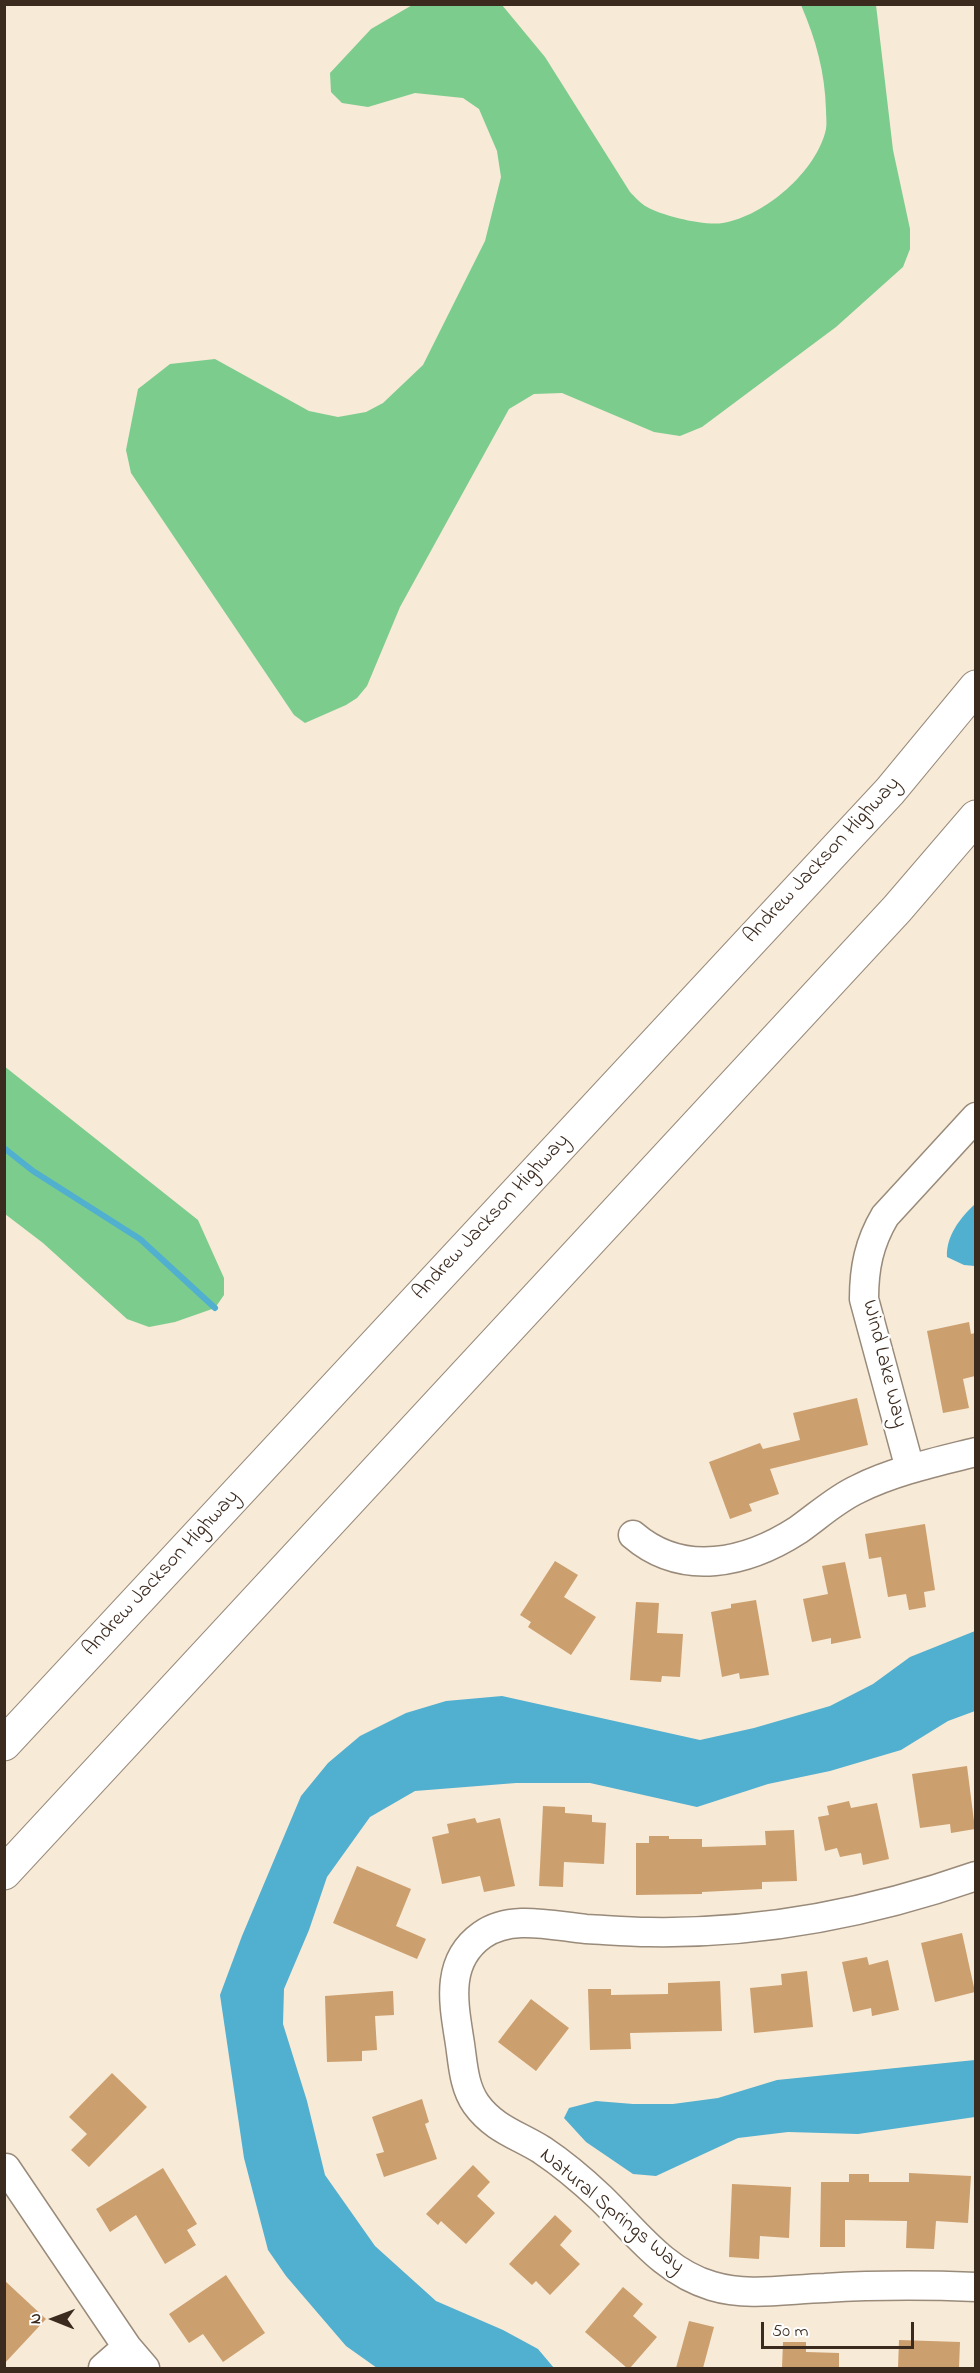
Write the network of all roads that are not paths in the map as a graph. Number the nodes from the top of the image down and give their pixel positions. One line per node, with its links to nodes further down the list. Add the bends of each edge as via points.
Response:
1 (975, 687): 7 (highway, Andrew Jackson Highway, via 890,791)
2 (975, 817): 8 (highway, via 897,909)
3 (975, 1117): 5 (street, Wind Lake Way, via 885,1216 868,1252 864,1299)
4 (975, 1452): 5 (street)
5 (910, 1469): 6 (street, via 858,1488 781,1540 742,1556 674,1559)
6 (633, 1535)
7 (4, 1744)
8 (4, 1873)
9 (975, 1876): 11 (street, Natural Springs Way, via 869,1909 769,1926 651,1932 511,1924 494,1928 468,1947 460,1961 452,1995 467,2086 485,2116 576,2176 680,2273 714,2287 750,2292 872,2286)
10 (6, 2168): 12 (street)
11 (975, 2287)
12 (127, 2347): 13 (street); 14 (street)
13 (103, 2368)
14 (145, 2368)

